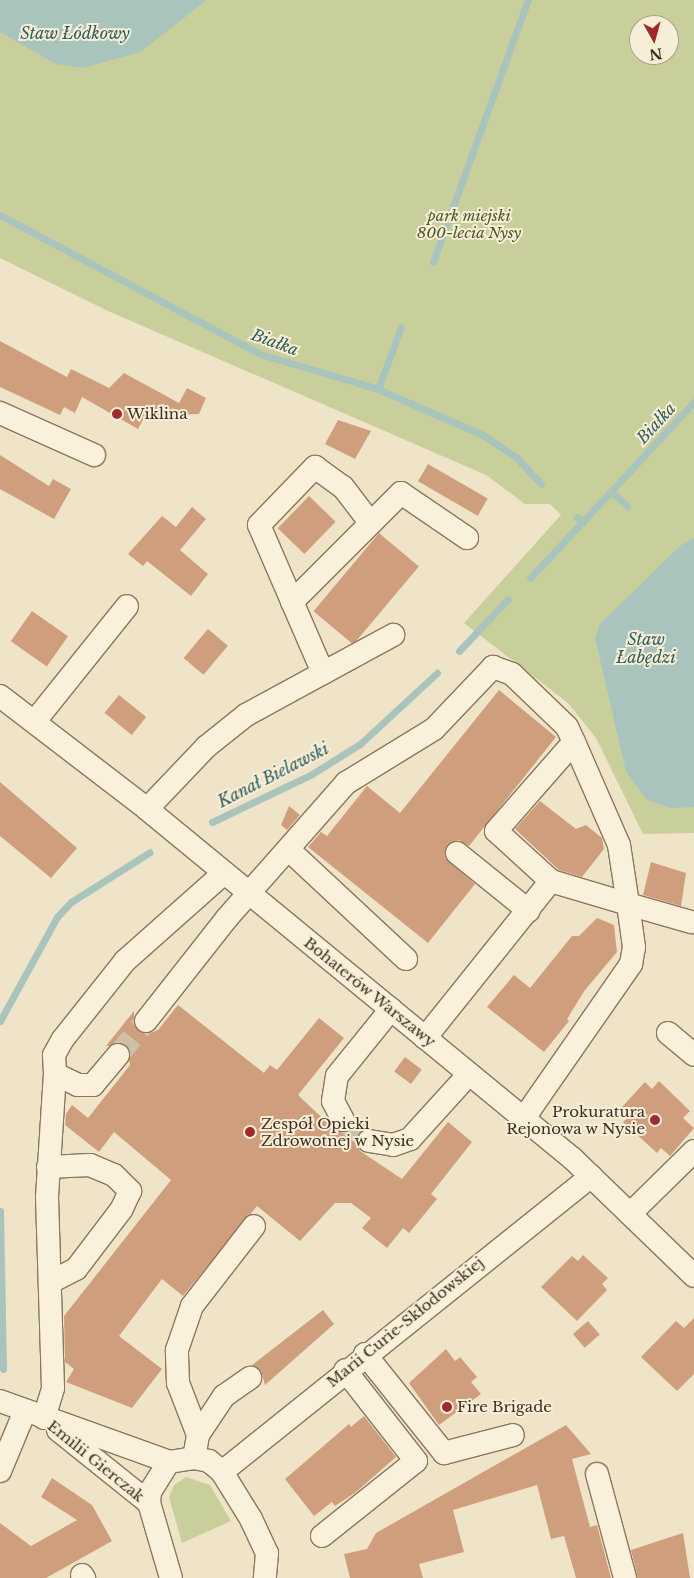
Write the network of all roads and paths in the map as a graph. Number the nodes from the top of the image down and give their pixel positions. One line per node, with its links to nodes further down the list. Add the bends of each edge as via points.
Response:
1 (0, 413): 2 (street)
2 (94, 455)
3 (369, 521): 4 (street, via 401,493); 5 (street); 5 (street, via 343,487 315,467 259,525)
4 (467, 538)
5 (292, 602): 8 (street)
6 (127, 606): 10 (street)
7 (393, 635): 8 (street)
8 (323, 673): 12 (street, via 246,715 206,747)
9 (0, 696): 10 (street, Bohaterów Warszawy)
10 (35, 721): 12 (street, Bohaterów Warszawy)
11 (574, 742): 13 (street, via 567,727 512,674 493,667 434,729 346,784); 16 (street, via 496,832); 18 (street, via 619,845)
12 (148, 809): 15 (street, Bohaterów Warszawy)
13 (289, 850): 17 (street); 21 (street)
14 (457, 853): 19 (street)
15 (224, 873): 17 (street, Bohaterów Warszawy); 28 (street, via 125,962 63,1039 54,1055)
16 (551, 881): 18 (street); 19 (street)
17 (249, 893): 22 (street, Bohaterów Warszawy); 23 (street)
18 (628, 904): 20 (street); 30 (street, via 634,946 632,964)
19 (530, 912): 25 (street)
20 (691, 922)
21 (406, 959)
22 (391, 1010): 25 (street, Bohaterów Warszawy); 31 (street, via 337,1076 333,1101)
23 (146, 1021)
24 (668, 1033): 27 (street)
25 (425, 1038): 29 (street, Bohaterów Warszawy)
26 (118, 1055): 28 (street, via 93,1085 78,1085)
27 (694, 1055)
28 (55, 1074): 34 (street)
29 (469, 1074): 30 (street, Bohaterów Warszawy); 32 (street, via 410,1139 394,1145)
30 (524, 1118): 35 (street, Bohaterów Warszawy)
31 (343, 1120)
32 (369, 1141)
33 (694, 1152): 36 (street)
34 (48, 1167): 39 (street); 39 (street, via 90,1165 114,1175 130,1191 122,1210 76,1268)
35 (591, 1176): 36 (street, Bohaterów Warszawy); 40 (street, Marii Curie-Skłodowskiej)
36 (630, 1214): 38 (street, Bohaterów Warszawy)
37 (254, 1226): 44 (street, via 192,1306 177,1350 178,1384)
38 (694, 1276)
39 (50, 1282): 43 (street, via 53,1388)
40 (365, 1354): 41 (street, Marii Curie-Skłodowskiej); 45 (street, via 444,1453)
41 (345, 1370): 49 (street, Marii Curie-Skłodowskiej); 52 (street, via 416,1461)
42 (250, 1378): 44 (street, via 224,1396)
43 (20, 1409): 47 (street, Emilii Gierczak); 48 (street); 51 (street, Emilii Gierczak)
44 (198, 1435): 46 (street)
45 (513, 1435)
46 (194, 1458): 47 (street); 49 (street, via 209,1461)
47 (169, 1462): 51 (street, via 153,1481)
48 (0, 1471)
49 (222, 1472): 53 (street, via 262,1540)
50 (597, 1474): 55 (street)
51 (149, 1503): 54 (street)
52 (322, 1536)
53 (268, 1576)
54 (168, 1577)
55 (624, 1578)

